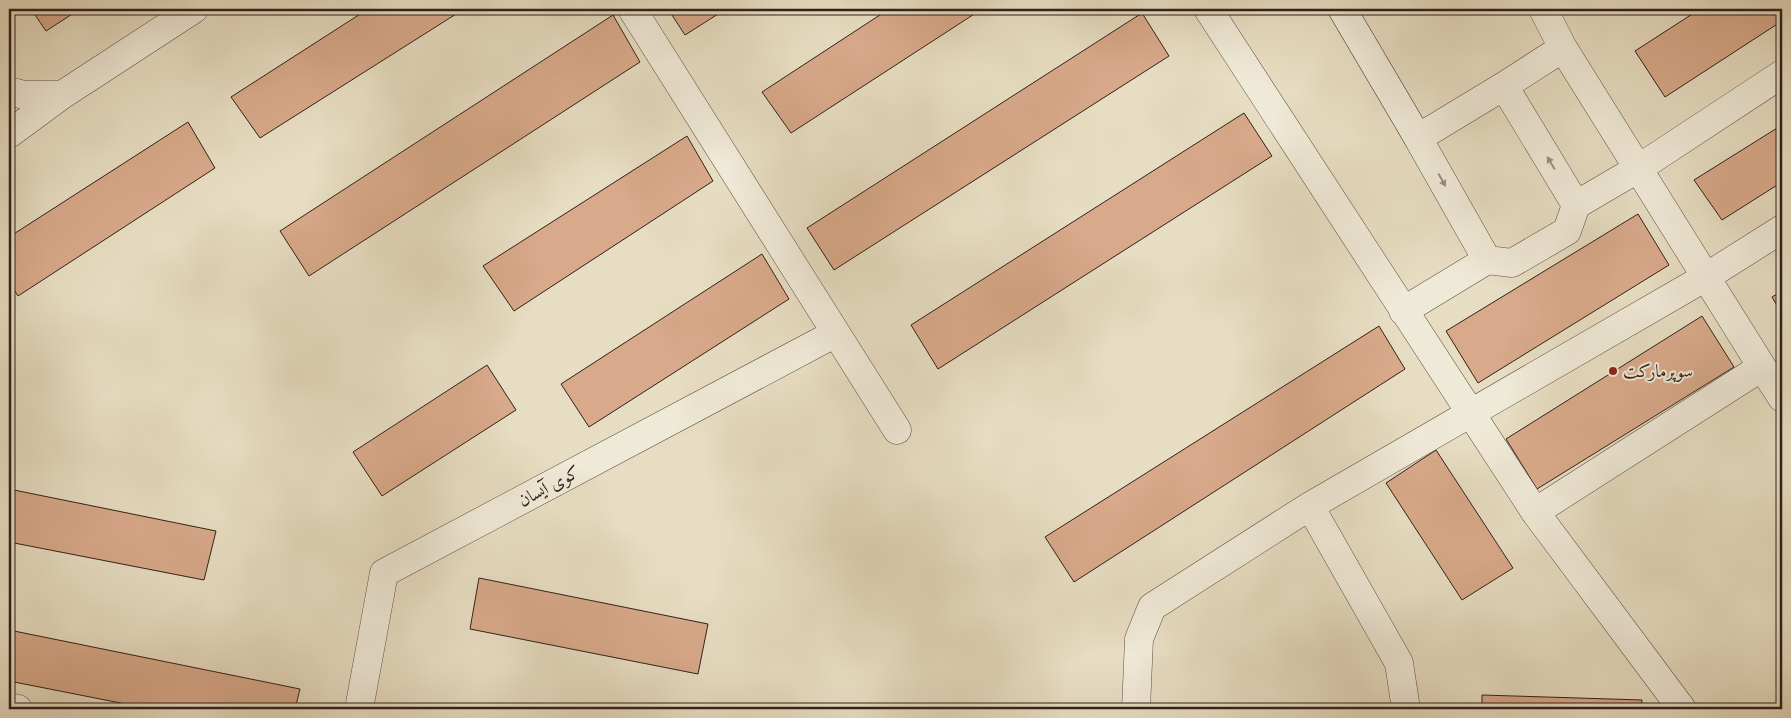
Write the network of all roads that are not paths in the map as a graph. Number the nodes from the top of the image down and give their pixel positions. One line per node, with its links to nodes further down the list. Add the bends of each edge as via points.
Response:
1 (194, 9): 10 (street)
2 (632, 9): 19 (street)
3 (1208, 9): 18 (street)
4 (1342, 9): 12 (street)
5 (1543, 9): 6 (street)
6 (1563, 48): 8 (street); 13 (street)
7 (1782, 74): 13 (street)
8 (1504, 86): 12 (street); 14 (street, one-way to 8)
9 (9, 91): 10 (street, via 24,95)
10 (62, 95): 11 (street)
11 (9, 134)
12 (1418, 138): 16 (street, one-way to 16)
13 (1639, 168): 14 (street); 17 (street)
14 (1576, 205): 16 (street, via 1567,231 1512,263)
15 (1782, 229): 17 (street)
16 (1487, 260): 18 (street)
17 (1706, 277): 20 (street); 22 (street)
18 (1403, 310): 22 (street)
19 (836, 334): 23 (street); 28 (street, کوی آیسان, via 384,573)
20 (1762, 367): 21 (street); 25 (street)
21 (1782, 398)
22 (1470, 413): 24 (street); 25 (street)
23 (897, 430)
24 (1310, 506): 29 (street, via 1152,607 1139,638); 30 (street, via 1399,663)
25 (1535, 512): 31 (street)
26 (9, 707): 27 (street)
27 (18, 709)
28 (359, 709)
29 (1136, 709)
30 (1406, 709)
31 (1682, 709)

